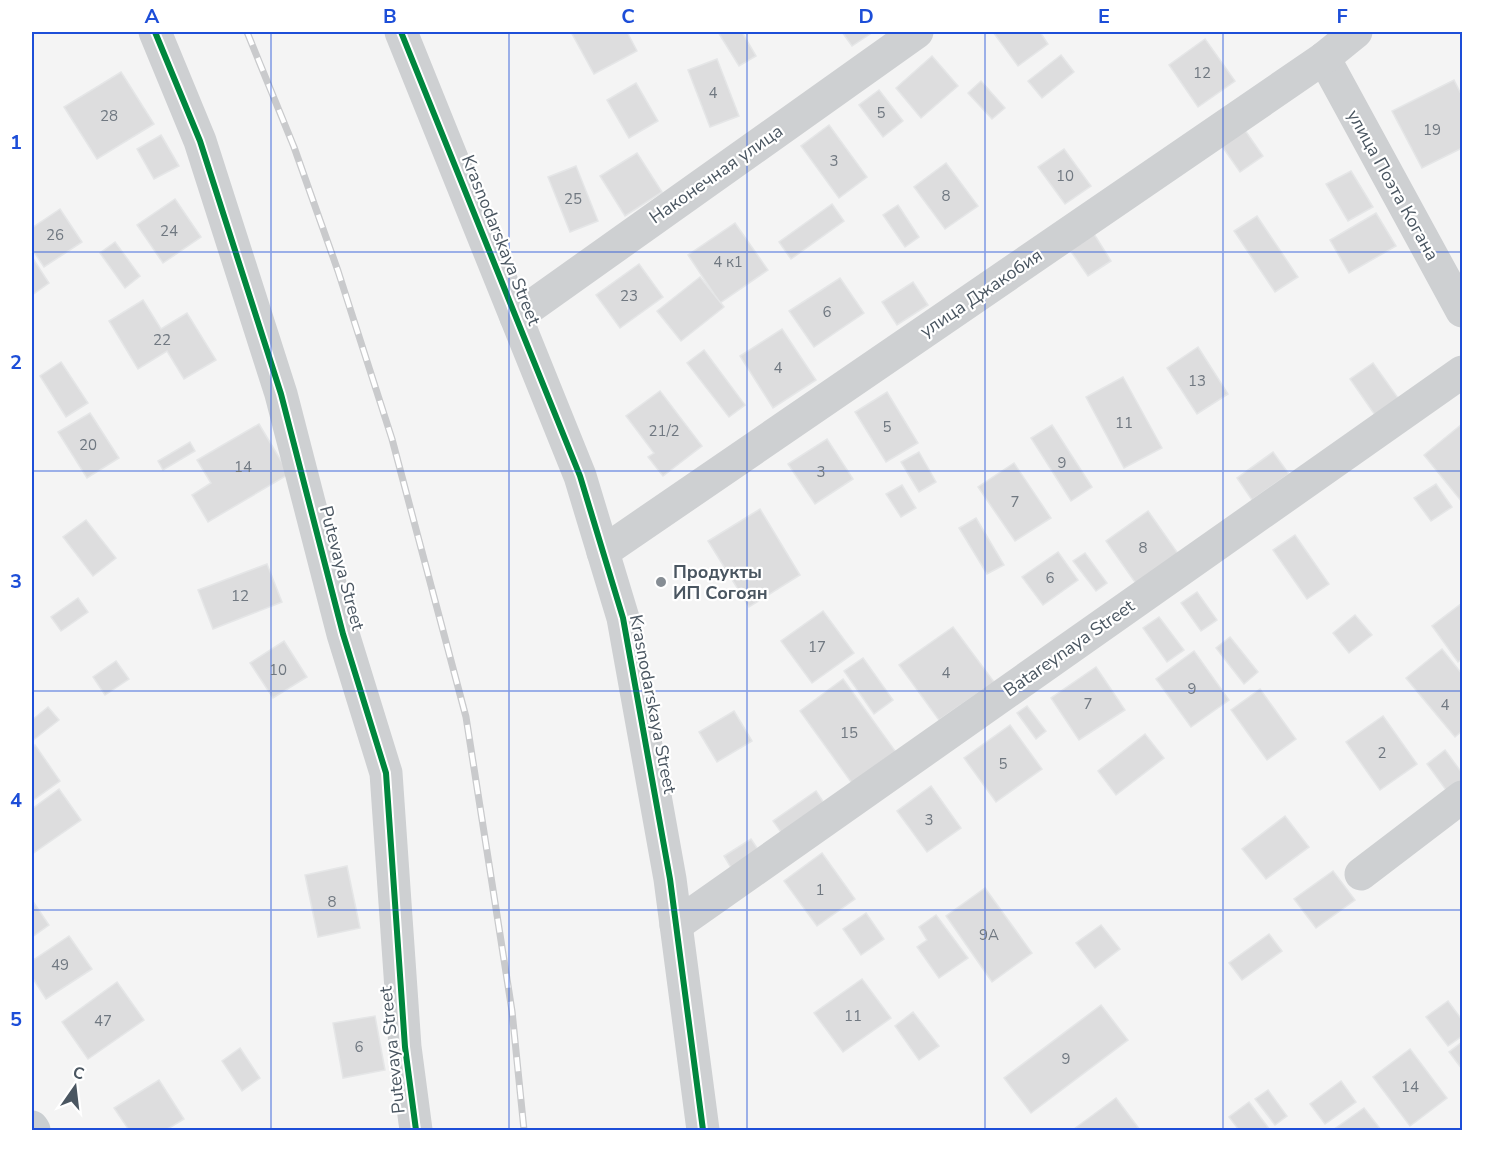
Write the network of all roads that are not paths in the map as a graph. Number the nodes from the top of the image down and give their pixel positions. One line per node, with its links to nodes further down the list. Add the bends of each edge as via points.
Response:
1 (155, 32): 13 (street, Putevaya Street, via 200,141 277,383 343,634 386,773 405,1047)
2 (401, 32): 7 (street, Krasnodarskaya Street)
3 (917, 32): 7 (street, Наконечная улица)
4 (1356, 32): 5 (street, улица Джакобия)
5 (1324, 58): 6 (street, улица Поэта Когана); 9 (street, улица Джакобия)
6 (1462, 311)
7 (516, 317): 9 (street, Krasnodarskaya Street, via 580,476)
8 (1462, 372): 12 (street, Batareynaya Street)
9 (603, 552): 12 (street, Krasnodarskaya Street, via 623,618)
10 (1462, 797): 11 (street)
11 (1361, 874)
12 (676, 925): 14 (street, Krasnodarskaya Street)
13 (416, 1131)
14 (703, 1131)

